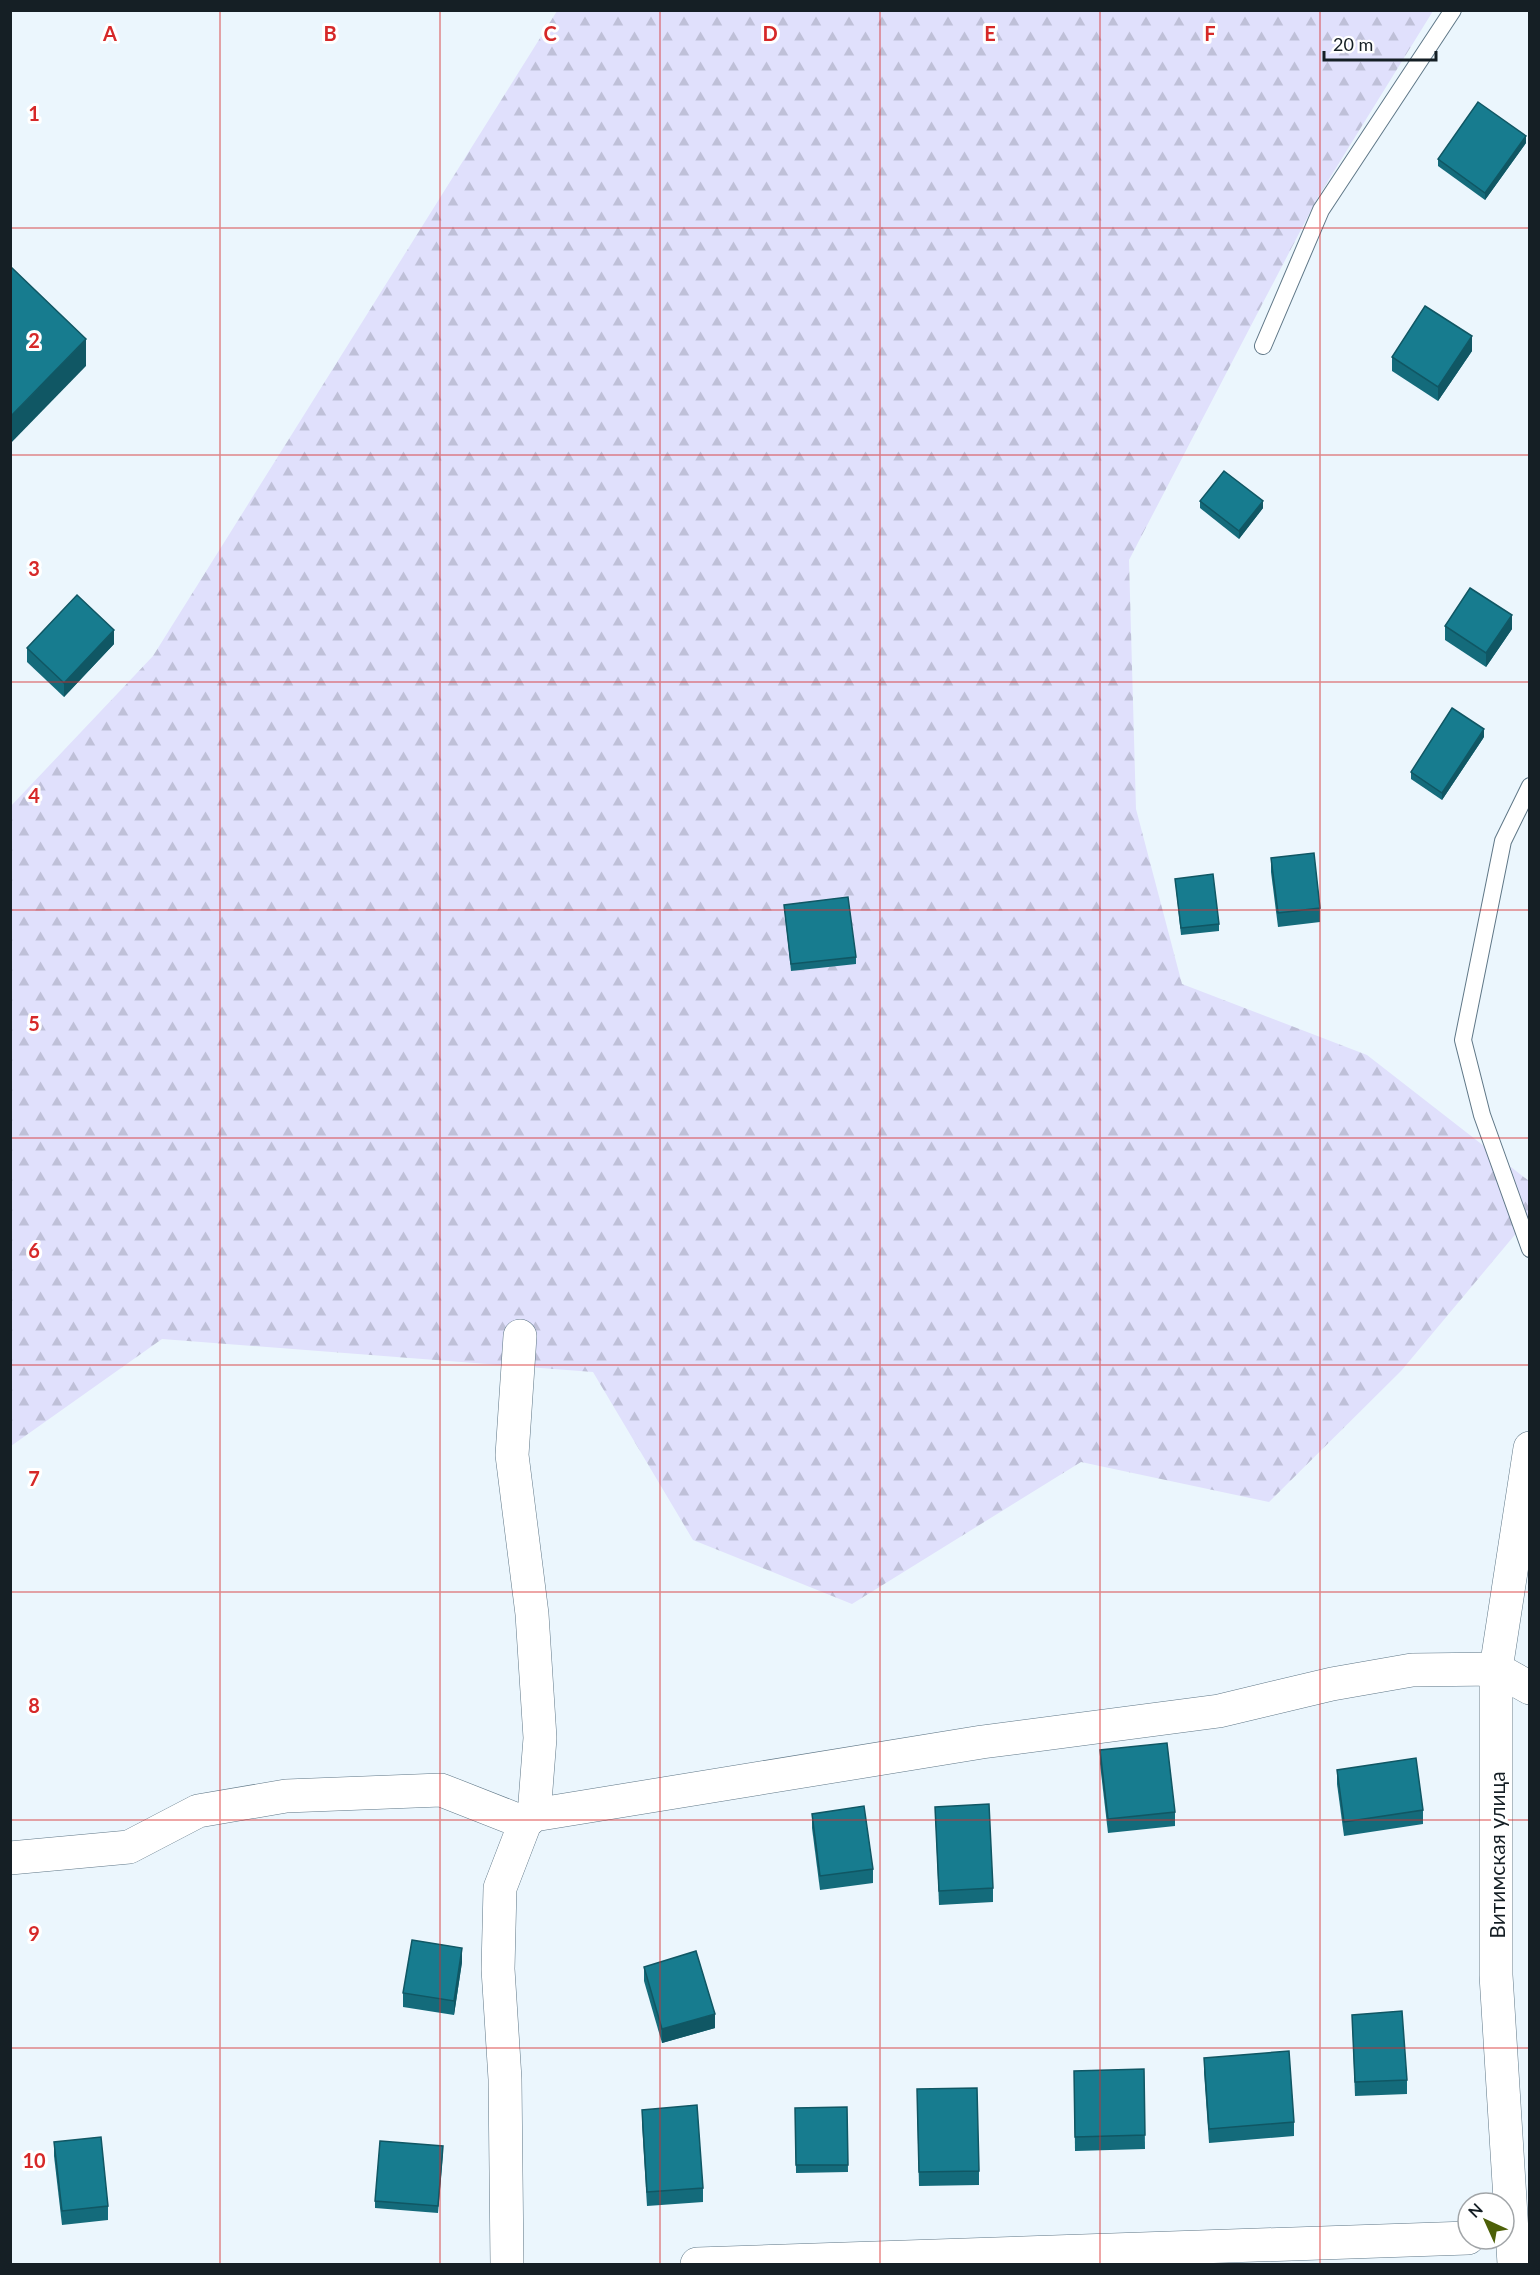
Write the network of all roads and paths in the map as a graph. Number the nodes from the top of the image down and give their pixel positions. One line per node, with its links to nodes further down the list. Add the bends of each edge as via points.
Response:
1 (1453, 10): 2 (lane, via 1321,210)
2 (1263, 346)
3 (1530, 786): 4 (lane, via 1503,841 1463,1040 1482,1115)
4 (1530, 1249)
5 (520, 1336): 9 (street, via 512,1455 532,1614 540,1738)
6 (1530, 1448): 7 (street, Витимская улица)
7 (1496, 1669): 8 (street); 9 (street, via 1412,1670 1219,1711 982,1742); 11 (street, Витимская улица, via 1497,1975)
8 (1530, 1688)
9 (530, 1819): 10 (street, via 441,1790 286,1796 198,1810 129,1847); 14 (street, via 500,1888 498,1969 505,2079)
10 (10, 1858)
11 (1519, 2182): 12 (street, Витимская улица)
12 (1516, 2203)
13 (1456, 2238): 15 (street)
14 (507, 2265)
15 (697, 2265)

